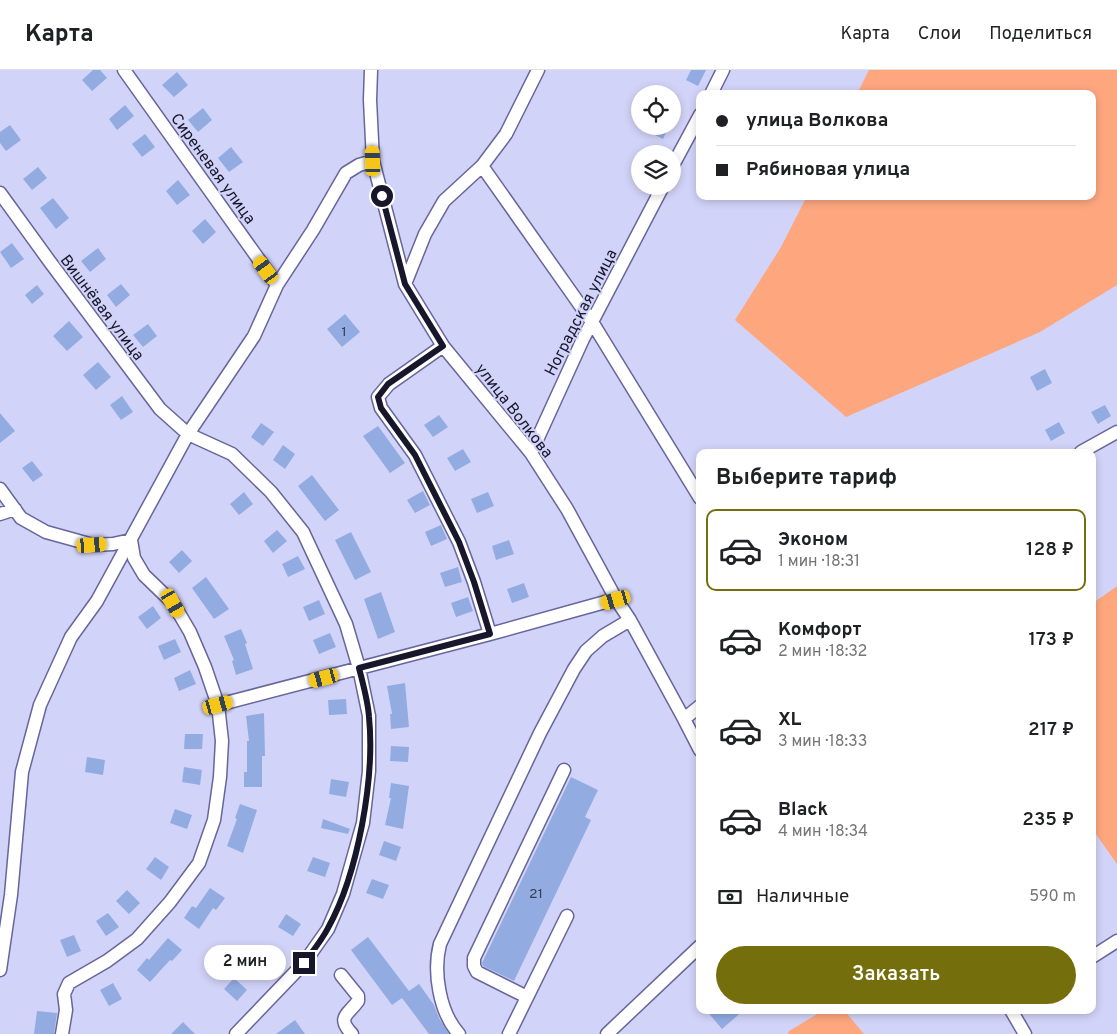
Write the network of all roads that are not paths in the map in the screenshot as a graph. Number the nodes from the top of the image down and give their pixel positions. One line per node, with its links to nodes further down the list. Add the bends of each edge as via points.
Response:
1 (124, 70): 13 (street, Сиреневая улица)
2 (371, 70): 8 (street, улица Волкова)
3 (538, 70): 9 (street, via 506,134)
4 (723, 70): 5 (street)
5 (713, 90)
6 (696, 122): 7 (street)
7 (681, 150)
8 (373, 161): 12 (street, улица Волкова); 13 (street, via 346,173)
9 (482, 166): 12 (street, via 444,201 424,234); 14 (street)
10 (0, 193): 17 (street, Вишнёвая улица, via 160,409)
11 (658, 195): 14 (street, Ноградская улица)
12 (405, 284): 15 (street, улица Волкова)
13 (277, 285): 17 (street, via 254,336)
14 (592, 322): 19 (street, Ноградская улица); 21 (street)
15 (443, 346): 19 (street, улица Волкова); 28 (street, via 388,384 378,397 381,408 415,455 459,542)
16 (1117, 432): 18 (street)
17 (188, 434): 25 (street); 29 (street, Вишнёвая улица, via 232,454 271,492 303,532 346,624)
18 (1086, 449)
19 (530, 453): 26 (street, улица Волкова, via 567,510)
20 (0, 489): 23 (street)
21 (696, 491)
22 (0, 507): 23 (street)
23 (15, 509): 24 (street); 25 (street, via 21,518 46,532 92,545)
24 (0, 514)
25 (131, 540): 30 (street, via 134,558 144,575 173,603 190,632); 39 (street, via 97,601 72,637 40,705 22,772 11,896)
26 (616, 600): 27 (street, улица Волкова); 28 (street)
27 (630, 620): 32 (street, улица Волкова); 46 (street, via 586,651 574,670 440,944 437,956 443,1007)
28 (490, 634): 29 (street)
29 (359, 668): 30 (street); 44 (street, Вишнёвая улица, via 369,716 369,771 363,823 343,894 328,929 304,963)
30 (218, 705): 43 (street, via 222,741 220,777 214,820 198,863 170,902 136,939 69,983 64,994 66,1010)
31 (696, 709): 32 (street)
32 (684, 719): 33 (street, улица Волкова)
33 (696, 742)
34 (564, 770): 41 (street, via 474,958 477,972)
35 (567, 916): 41 (street)
36 (1117, 941): 38 (street)
37 (696, 950): 48 (street)
38 (1096, 954)
39 (0, 970)
40 (340, 974): 45 (street, via 358,996 358,1001 345,1014 346,1028)
41 (527, 997): 47 (street)
42 (1013, 1014): 49 (street)
43 (62, 1034)
44 (236, 1034)
45 (352, 1034)
46 (459, 1034)
47 (509, 1034)
48 (607, 1034)
49 (1025, 1034)

